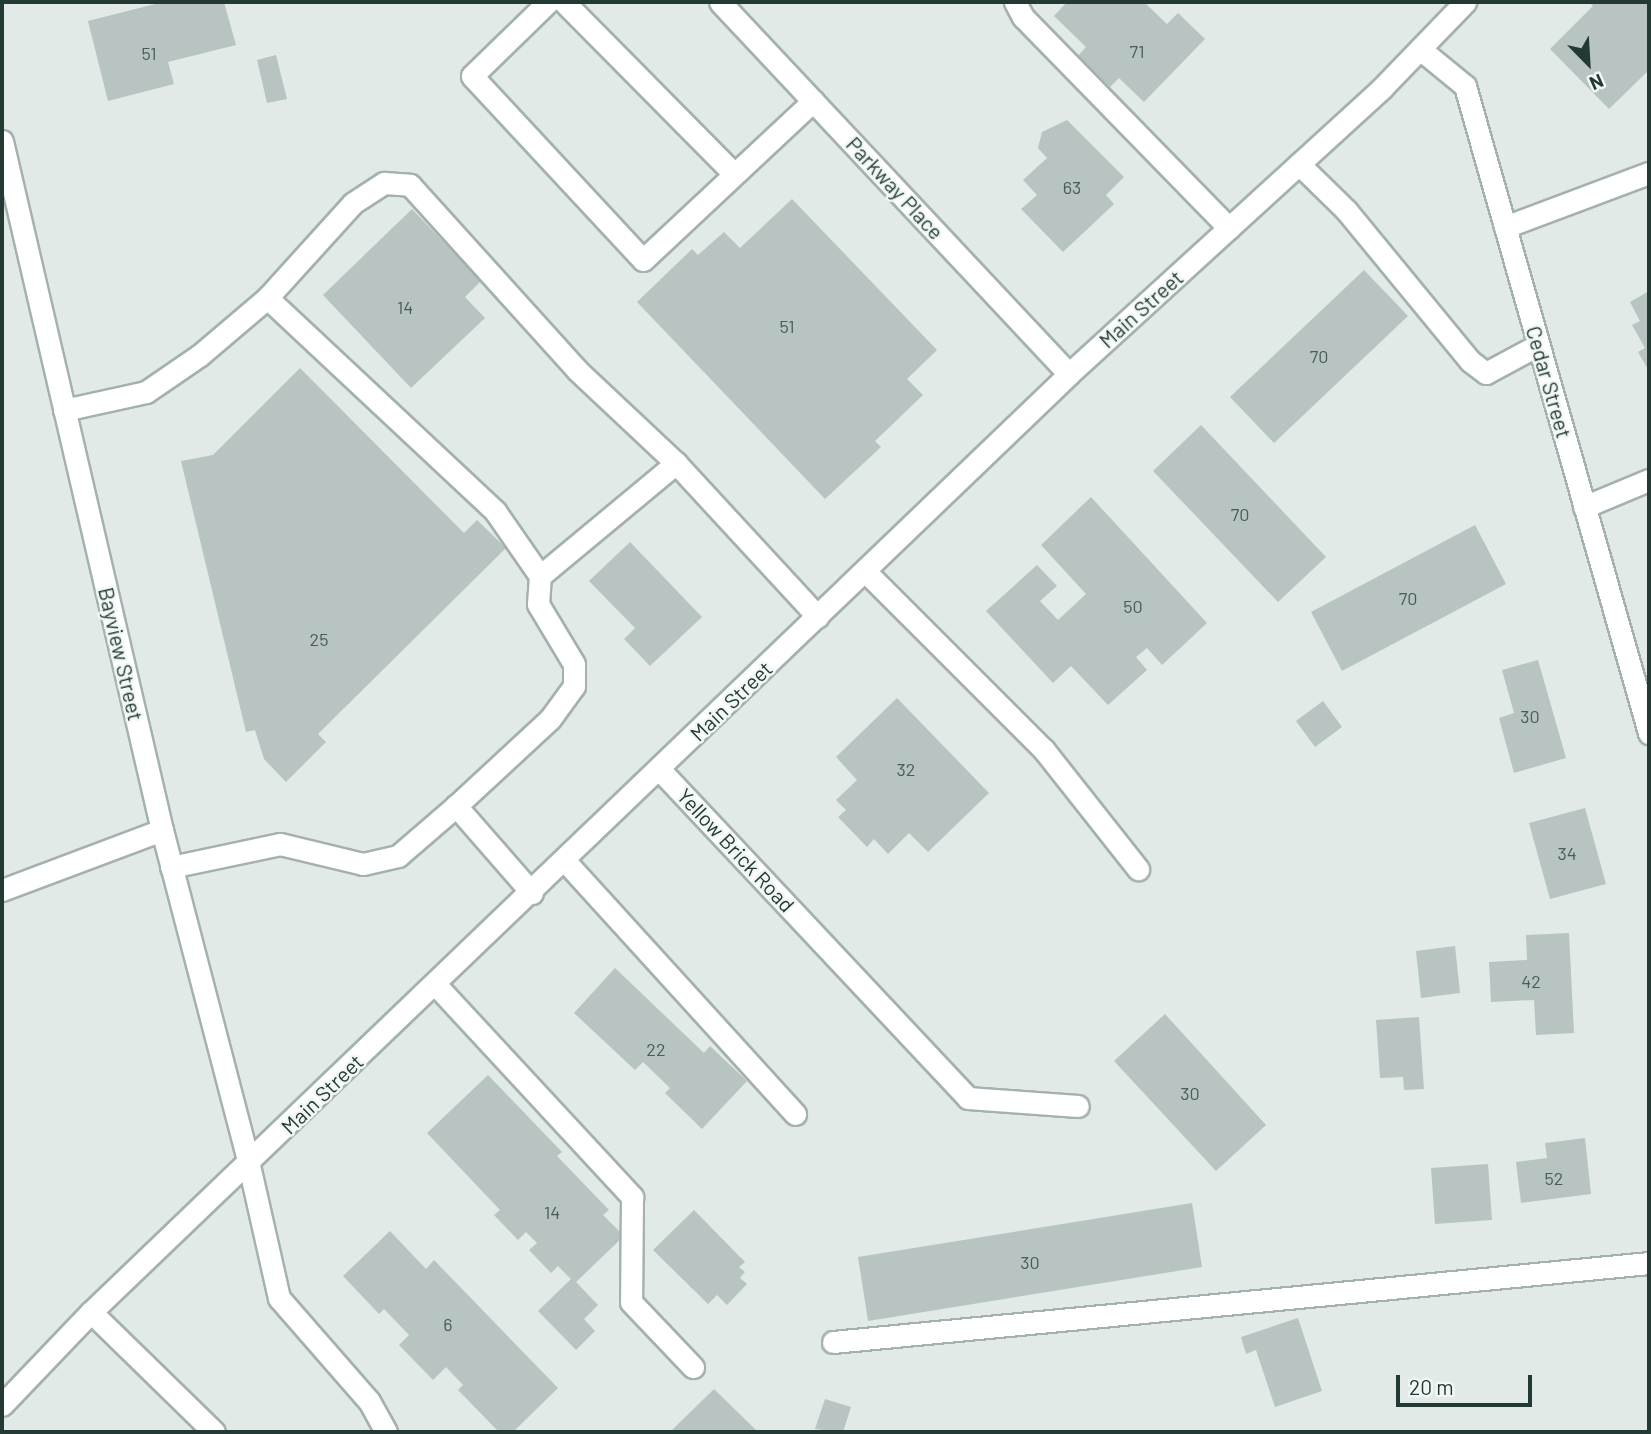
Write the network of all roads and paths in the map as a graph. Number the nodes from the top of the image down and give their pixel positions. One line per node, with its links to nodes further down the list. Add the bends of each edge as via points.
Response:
1 (548, 2): 10 (street, via 472,76 643,260)
2 (564, 2): 10 (street)
3 (720, 2): 7 (street, Parkway Place)
4 (1015, 2): 13 (street, via 1023,17)
5 (1465, 2): 6 (street, Main Street)
6 (1420, 49): 9 (street, Main Street); 12 (street, Cedar Street, via 1465,86)
7 (813, 101): 10 (street); 16 (street, Parkway Place)
8 (2, 141): 17 (street, Bayview Street)
9 (1299, 164): 13 (street, Main Street); 15 (street, via 1346,211 1470,361 1486,373)
10 (733, 173)
11 (1649, 173): 12 (street)
12 (1505, 227): 15 (street, Cedar Street)
13 (1229, 228): 16 (street, Main Street)
14 (267, 298): 17 (street, via 146,393); 18 (street, via 353,203 384,183 410,185 577,370); 22 (street, via 495,511)
15 (1538, 345): 20 (street, Cedar Street)
16 (1069, 374): 21 (street, Main Street)
17 (64, 410): 27 (street, Bayview Street)
18 (676, 463): 22 (street); 23 (street)
19 (1649, 480): 20 (street)
20 (1584, 507): 24 (street, Cedar Street)
21 (866, 572): 23 (street, Main Street); 30 (street, via 1044,750)
22 (540, 576): 26 (street, via 538,604 574,664 574,687 550,719)
23 (818, 617): 25 (street, Main Street)
24 (1649, 733)
25 (660, 770): 28 (street, Main Street); 34 (street, Yellow Brick Road, via 968,1098)
26 (456, 806): 29 (street, via 398,856 363,864 280,844); 32 (street)
27 (162, 830): 29 (street, Bayview Street); 31 (street)
28 (565, 862): 32 (street, Main Street); 35 (street)
29 (171, 867): 36 (street, Bayview Street)
30 (1138, 869)
31 (2, 890)
32 (532, 892): 33 (street, Main Street)
33 (436, 985): 36 (street, Main Street); 40 (street, via 632,1197 631,1301)
34 (1078, 1106)
35 (794, 1114)
36 (249, 1165): 38 (street, Main Street); 43 (street, Bayview Street, via 279,1298 369,1401)
37 (1649, 1263): 39 (street)
38 (91, 1312): 41 (street, Main Street); 42 (street)
39 (833, 1342)
40 (693, 1367)
41 (2, 1405)
42 (214, 1432)
43 (386, 1432)

